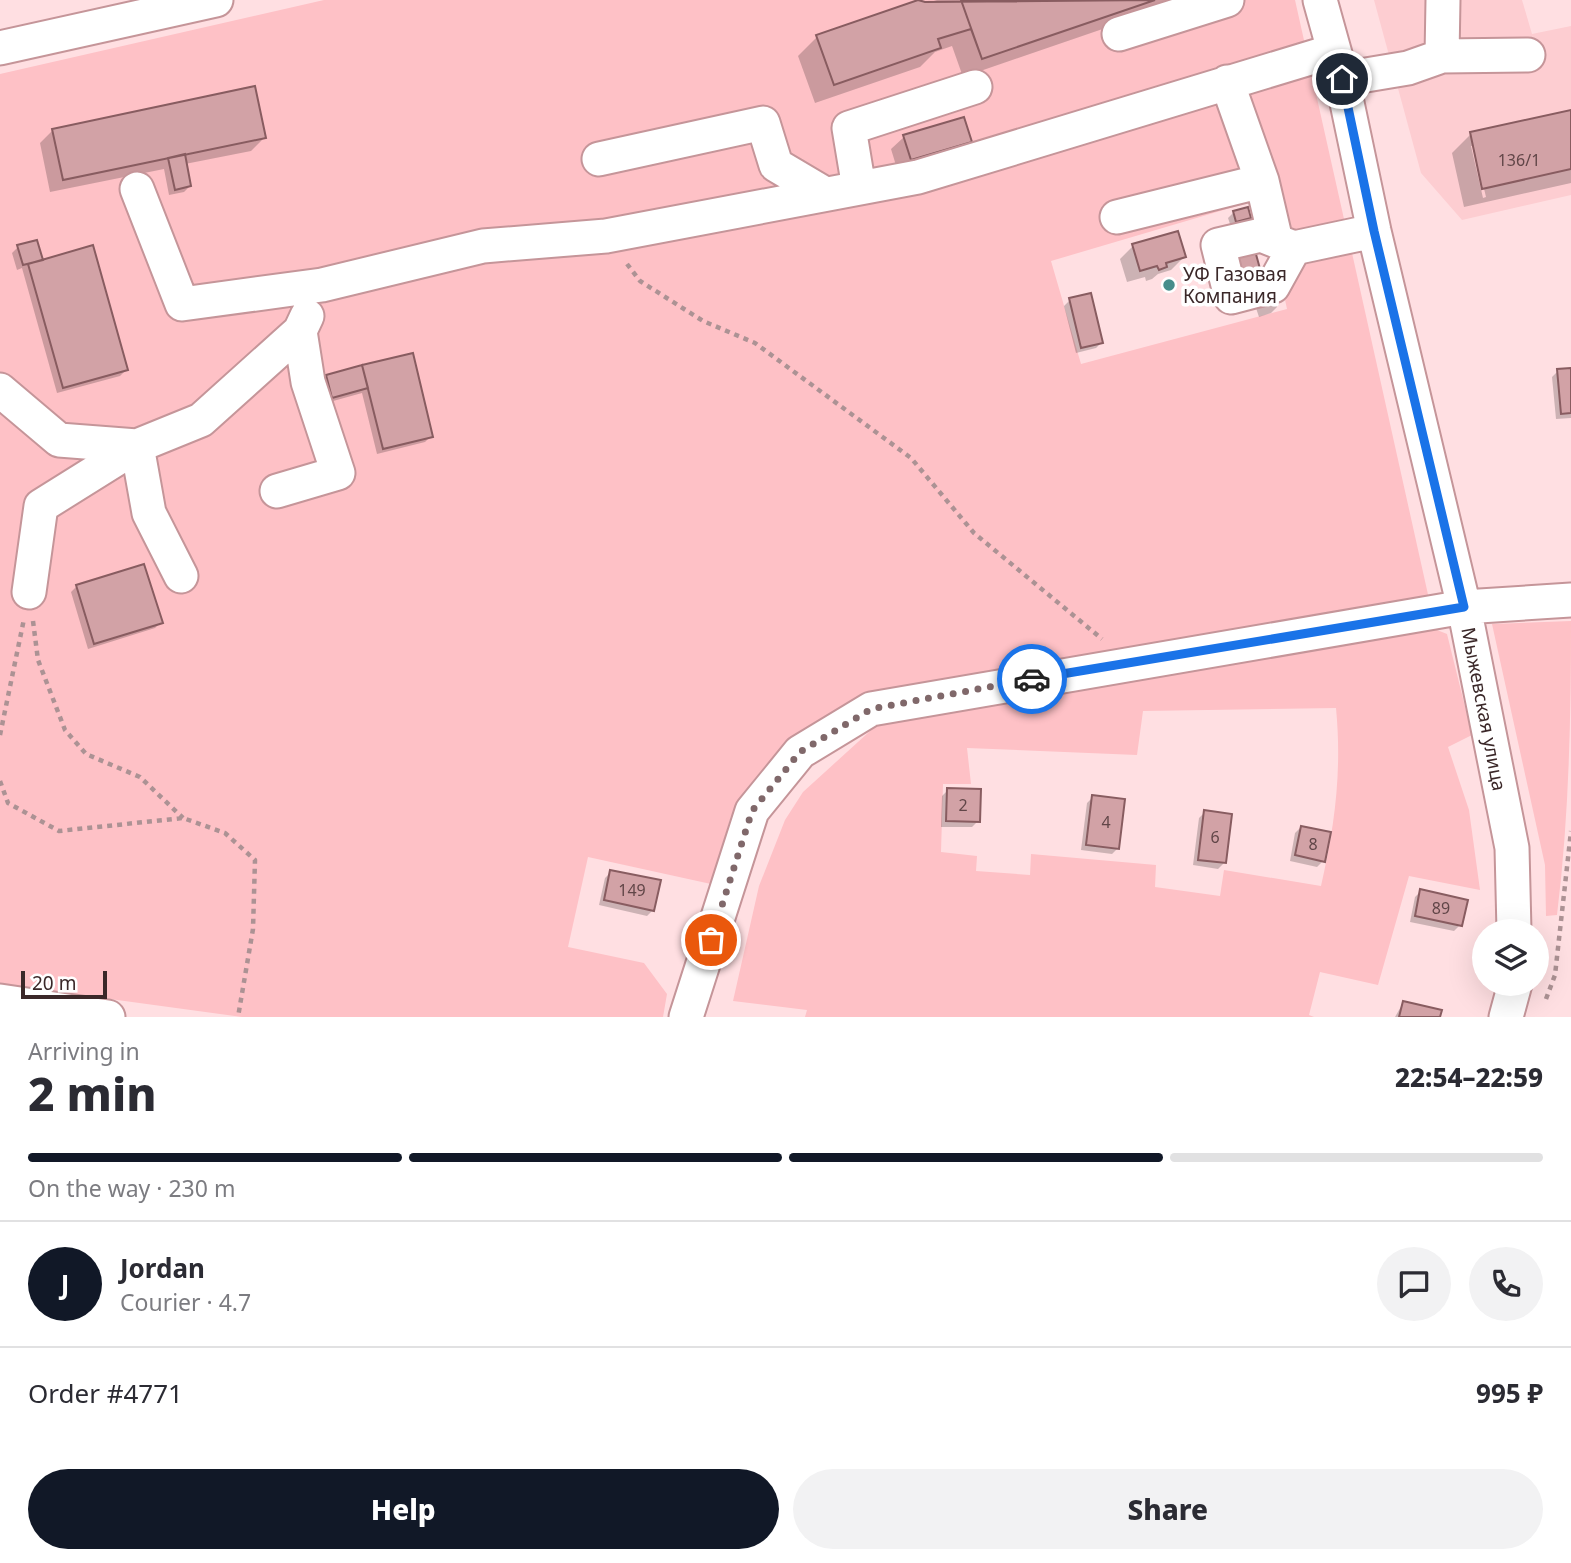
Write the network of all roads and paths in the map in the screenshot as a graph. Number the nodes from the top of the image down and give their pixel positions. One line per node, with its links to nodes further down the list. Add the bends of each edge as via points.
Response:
1 (216, 0): 6 (street)
2 (1227, 0): 5 (street)
3 (1320, 0): 9 (street, Мыжевская улица)
4 (1443, 0): 8 (street)
5 (1119, 34)
6 (0, 48)
7 (1528, 55): 8 (street)
8 (1442, 56): 9 (street, via 1408,68)
9 (1338, 65): 10 (street); 18 (street, Мыжевская улица)
10 (1227, 82): 13 (street); 14 (street, via 918,177)
11 (975, 87): 14 (street, via 849,128)
12 (599, 159): 16 (street, via 763,123 776,165)
13 (1262, 181): 17 (street); 18 (street, via 1285,244)
14 (859, 188): 16 (street)
15 (137, 189): 20 (street, via 182,304)
16 (825, 194): 19 (street)
17 (1117, 217)
18 (1374, 231): 28 (street, Мыжевская улица)
19 (606, 236): 20 (street, via 483,246); 29 (path, via 640,281 703,321 755,343 911,458 974,533)
20 (322, 285): 21 (street)
21 (300, 331): 23 (street, via 201,420); 24 (street, via 308,382 338,473)
22 (0, 390): 23 (street, via 59,440)
23 (136, 446): 25 (street, via 149,513); 26 (street, via 41,506)
24 (277, 491)
25 (181, 576)
26 (29, 592): 30 (path); 32 (path, via 38,660 65,730 86,754 139,777)
27 (1571, 600): 28 (street)
28 (1464, 607): 29 (street); 34 (street, Мыжевская улица, via 1512,848)
29 (1129, 663): 40 (street, via 871,709 800,752 752,811)
30 (0, 735)
31 (0, 781): 32 (path, via 8,803 59,831)
32 (183, 818): 39 (path, via 225,833 255,860 253,929)
33 (1571, 831): 37 (path, via 1555,975)
34 (1514, 919)
35 (1512, 996): 41 (street)
36 (0, 1002): 38 (street)
37 (1542, 1007)
38 (108, 1017)
39 (238, 1017)
40 (686, 1017)
41 (1506, 1017)

